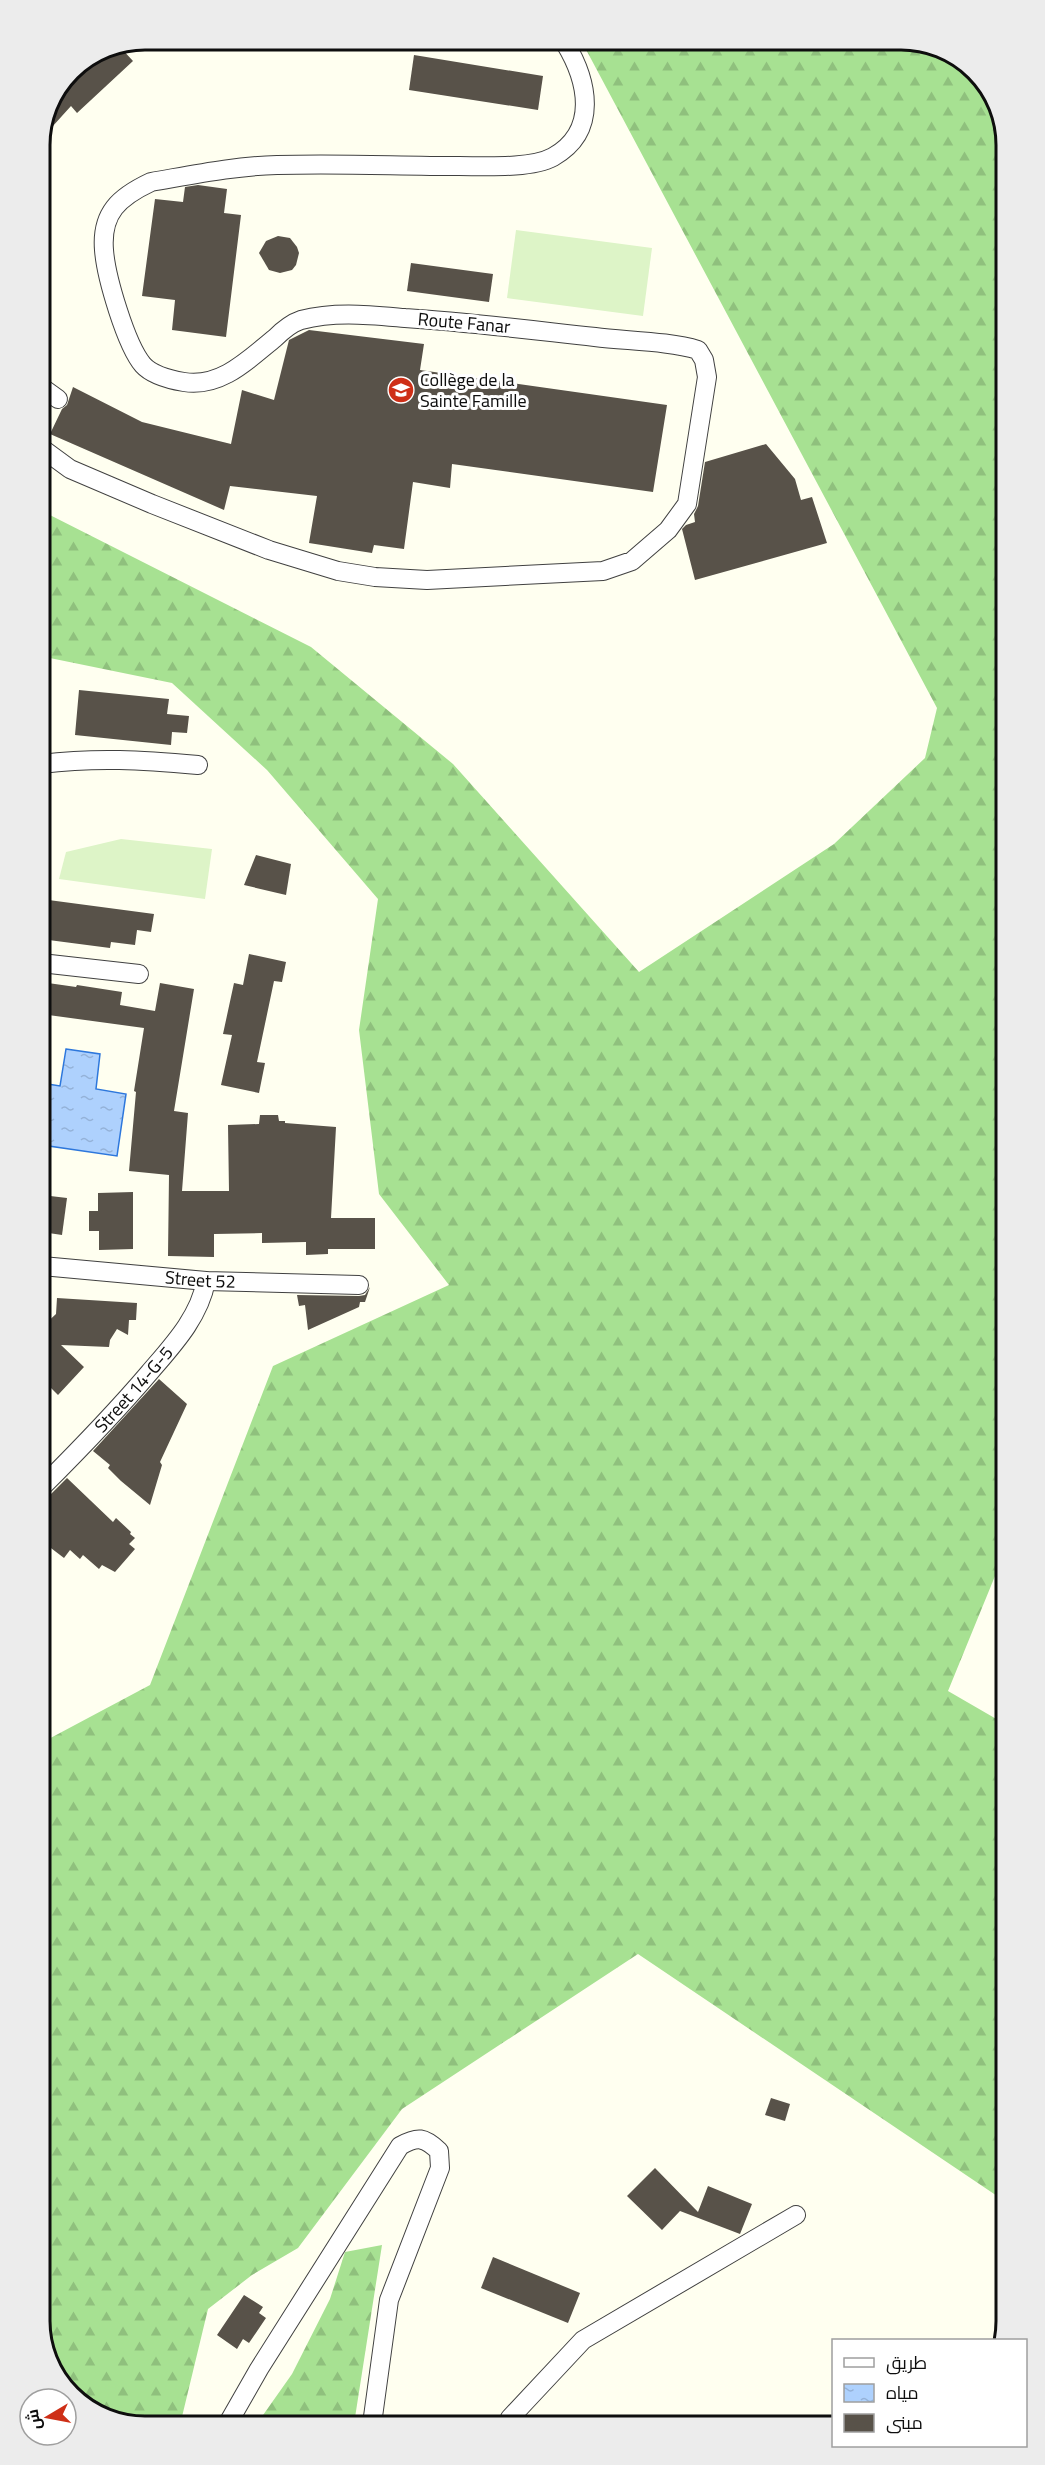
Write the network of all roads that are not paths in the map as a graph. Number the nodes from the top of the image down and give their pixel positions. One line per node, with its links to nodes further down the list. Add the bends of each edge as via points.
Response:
1 (569, 50): 4 (street, Route Fanar, via 586,104 577,138 550,159 500,167 276,165 151,182 119,201 108,216 102,234 104,256 129,341 142,364 185,383 228,374 298,321 327,315 462,322 698,350 707,377 687,504 668,530 632,561 603,571 427,580 375,578 268,550 69,469)
2 (50, 393): 3 (street)
3 (58, 399)
4 (50, 455)
5 (50, 763): 6 (street, via 121,758)
6 (198, 765)
7 (50, 964): 8 (street)
8 (139, 974)
9 (50, 1267): 10 (street, Street 52)
10 (206, 1281): 11 (street, Street 52); 12 (street, Street 14-G-5, via 197,1310 176,1341 112,1417)
11 (359, 1285)
12 (50, 1479)
13 (796, 2215): 16 (street, via 583,2340)
14 (233, 2415): 15 (street, via 400,2146 414,2138 428,2141 439,2151 440,2168 389,2300)
15 (373, 2415)
16 (512, 2415)

